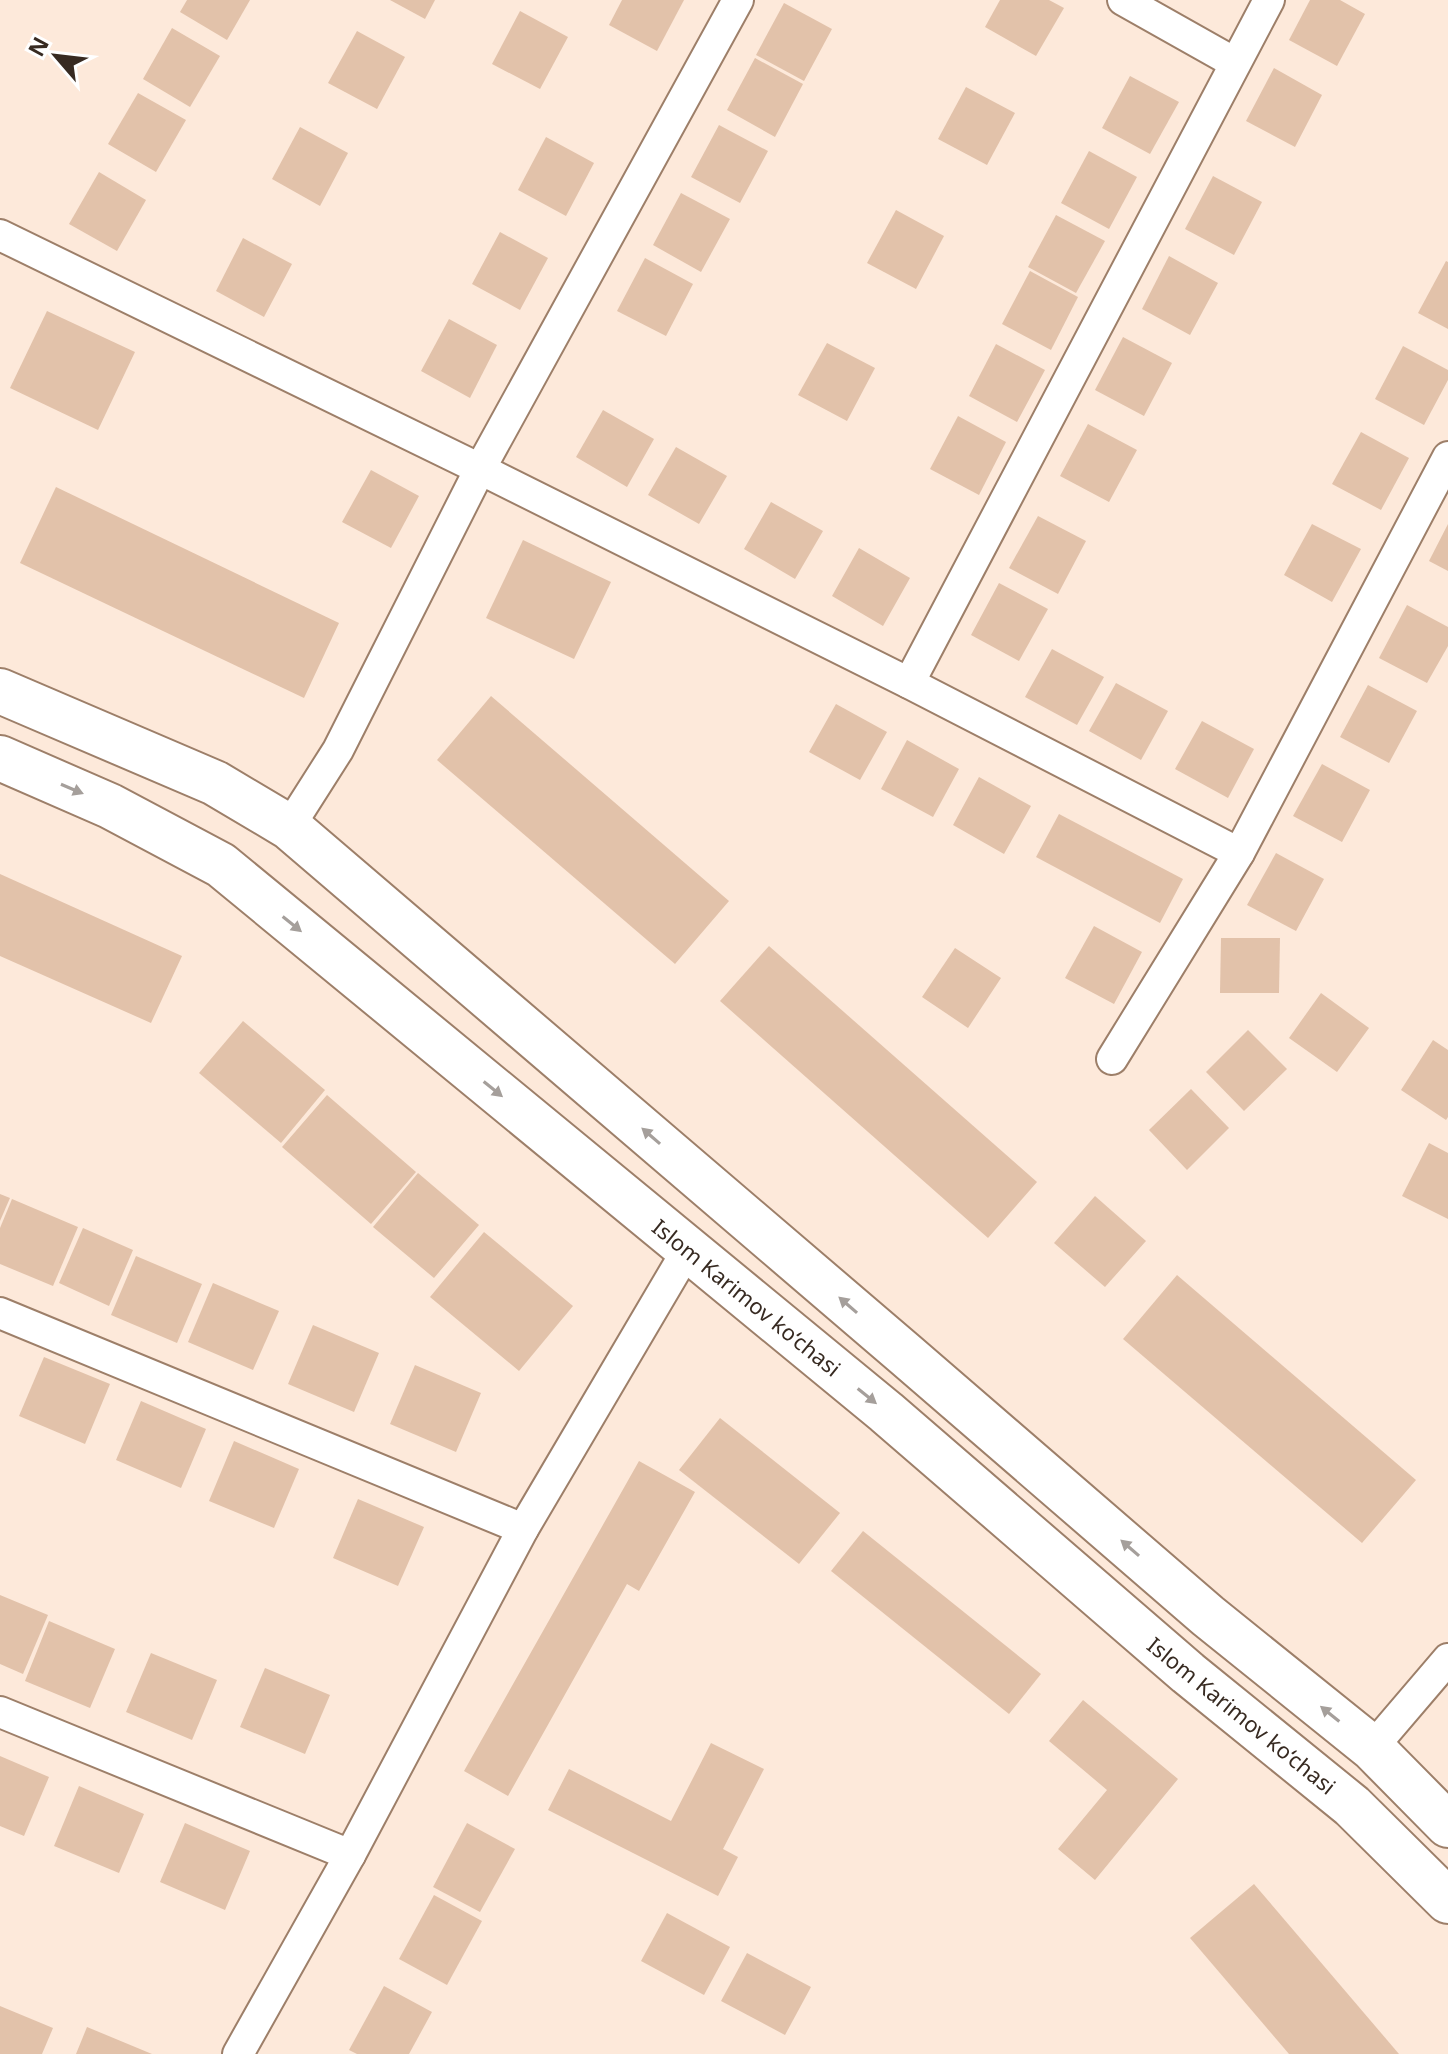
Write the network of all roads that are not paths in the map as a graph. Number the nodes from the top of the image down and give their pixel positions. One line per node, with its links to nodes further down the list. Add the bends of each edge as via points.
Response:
1 (738, 0): 7 (street)
2 (1123, 0): 4 (street)
3 (1269, 0): 4 (street)
4 (1235, 63): 8 (street)
5 (0, 235): 7 (street)
6 (1448, 457): 12 (street)
7 (480, 469): 8 (street); 11 (street, via 338,750)
8 (909, 683): 12 (street)
9 (0, 691): 11 (main road, via 215,783)
10 (0, 758): 14 (main road, Islom Karimov ko‘chasi, one-way to 14, via 110,806 221,865)
11 (289, 827): 19 (main road, one-way to 11, via 1208,1616)
12 (1239, 853): 13 (street)
13 (1112, 1059)
14 (688, 1249): 16 (street); 22 (main road, Islom Karimov ko‘chasi, one-way to 22, via 1352,1806)
15 (0, 1313): 16 (street)
16 (523, 1529): 21 (street)
17 (1448, 1659): 19 (street)
18 (0, 1712): 21 (street)
19 (1372, 1748): 20 (main road)
20 (1448, 1825)
21 (350, 1855): 23 (street)
22 (1448, 1901)
23 (238, 2054)

